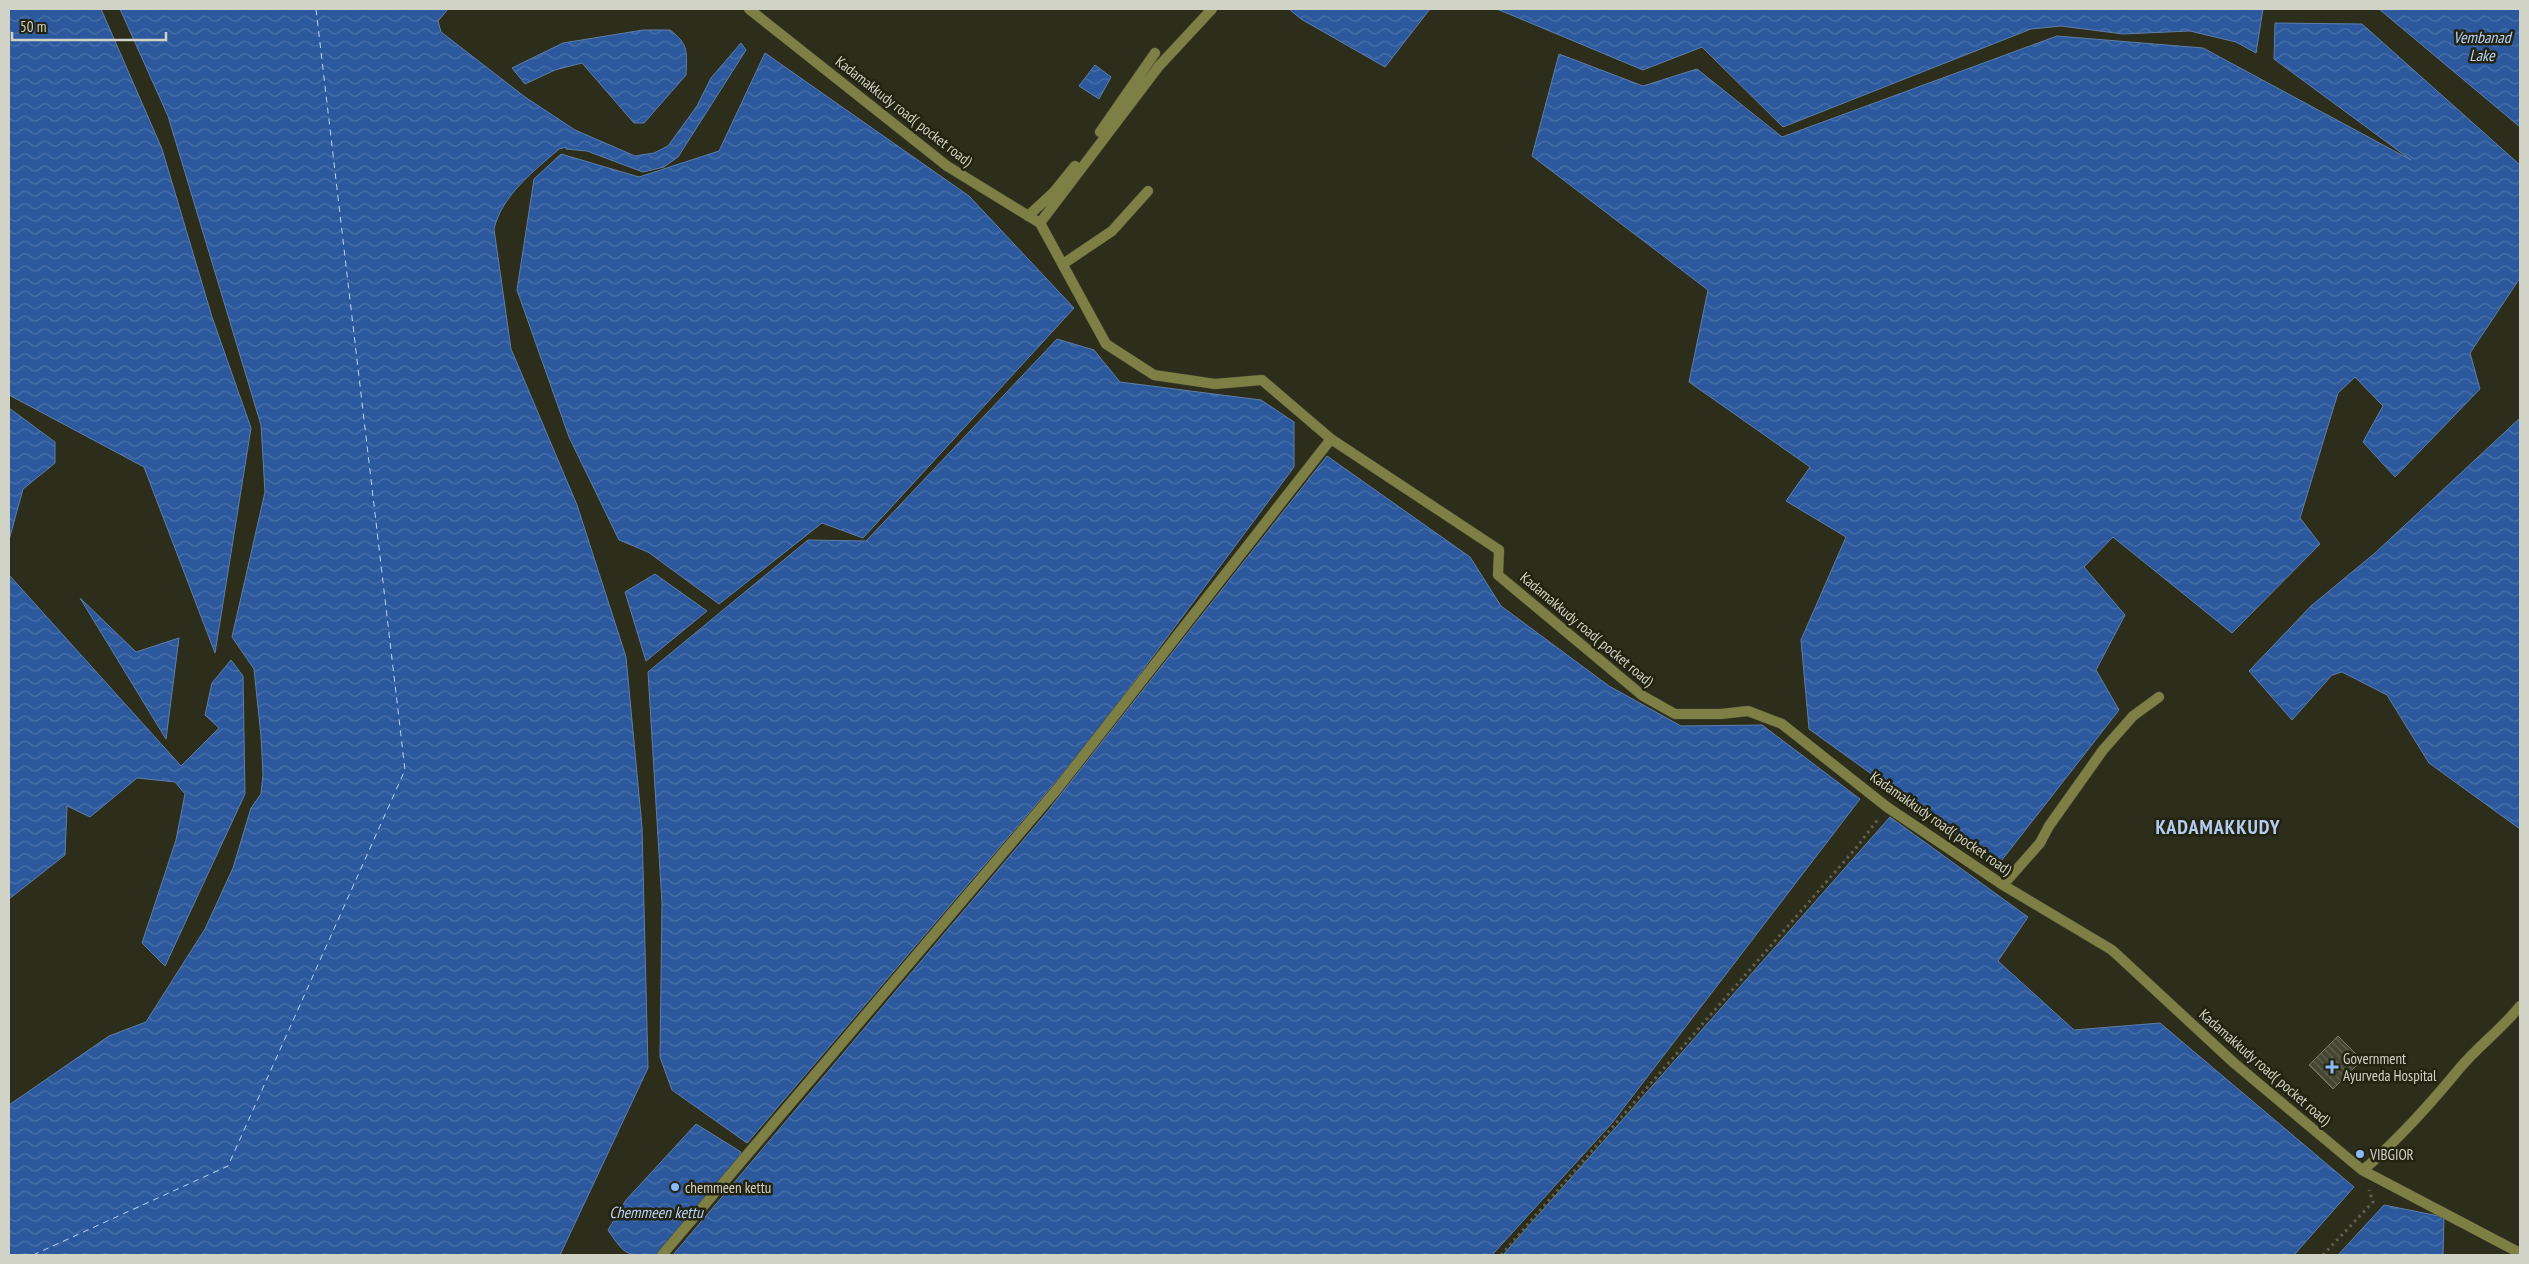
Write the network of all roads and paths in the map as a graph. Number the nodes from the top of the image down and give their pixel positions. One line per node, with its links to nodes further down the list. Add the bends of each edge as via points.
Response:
1 (749, 9): 5 (street, Kadamakkudy road( pocket road), via 947,166)
2 (1212, 9): 6 (street, via 1159,66)
3 (1155, 53): 5 (street, via 1077,164)
4 (1148, 191): 7 (street, via 1112,232)
5 (1028, 216): 6 (street, Kadamakkudy road( pocket road))
6 (1040, 224): 7 (street, Kadamakkudy road( pocket road))
7 (1062, 264): 8 (street, Kadamakkudy road( pocket road), via 1106,344 1154,375 1215,384 1262,380)
8 (1332, 439): 10 (street, Kadamakkudy road( pocket road), via 1499,550 1498,575 1643,696 1675,714 1748,711 1782,724); 15 (street, via 1058,788)
9 (2159, 697): 11 (street, via 2133,716 2103,750 2040,843)
10 (1887, 807): 11 (street, Kadamakkudy road( pocket road)); 16 (path, via 1856,848)
11 (2003, 885): 13 (street, Kadamakkudy road( pocket road), via 2112,950 2234,1063)
12 (2520, 1006): 13 (street, via 2460,1068 2408,1129 2373,1164)
13 (2362, 1170): 14 (street, Kadamakkudy road( pocket road)); 17 (path, via 2373,1202)
14 (2519, 1249)
15 (662, 1255)
16 (1500, 1255)
17 (2322, 1255)

